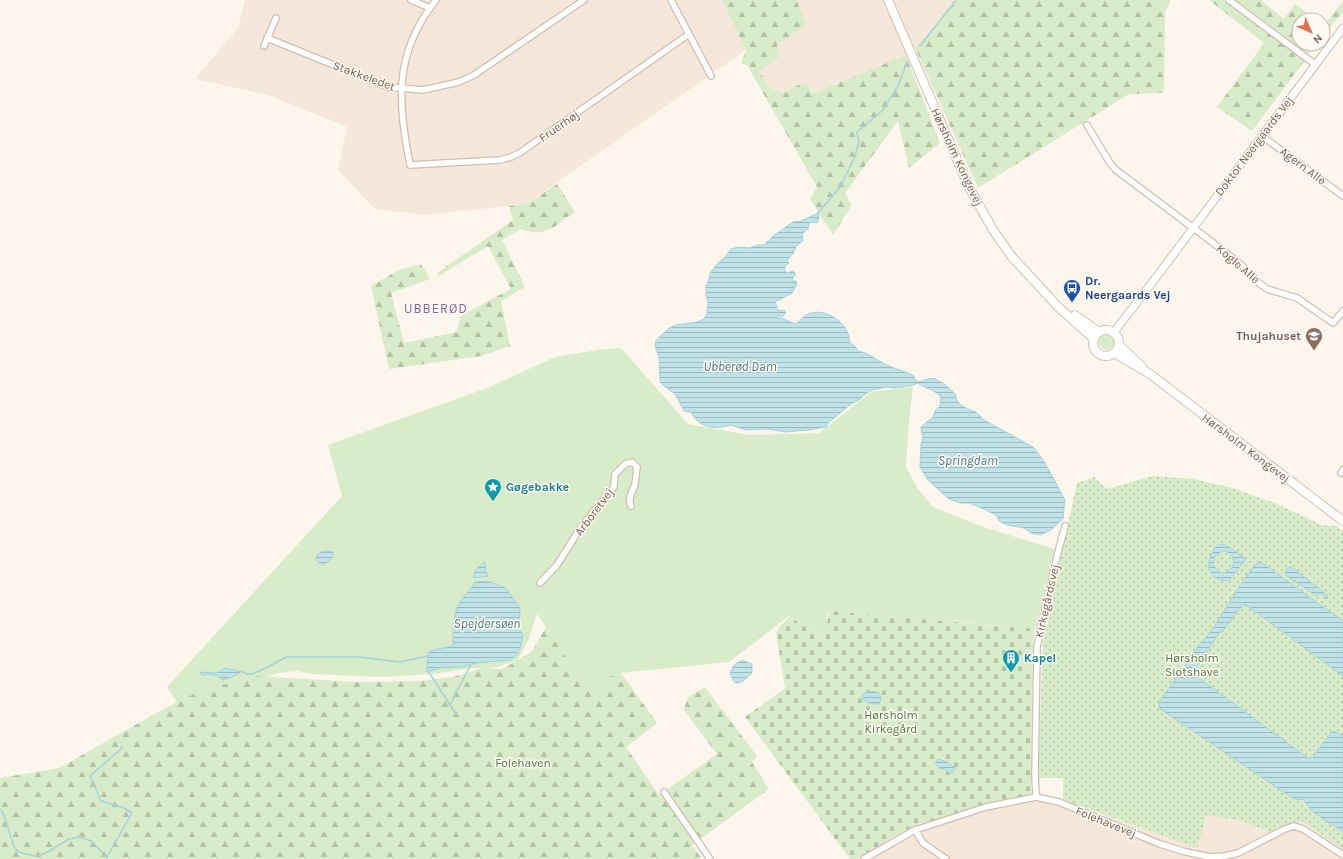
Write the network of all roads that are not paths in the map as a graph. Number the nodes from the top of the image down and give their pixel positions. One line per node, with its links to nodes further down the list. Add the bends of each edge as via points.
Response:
1 (411, 0): 7 (street)
2 (436, 0): 7 (street)
3 (584, 0): 15 (street, Stakkeledet, via 474,75 443,86 423,90)
4 (671, 0): 10 (street)
5 (888, 0): 20 (main road, Hørsholm Kongevej, via 972,193 992,230 1012,257)
6 (1229, 0): 13 (street)
7 (430, 8): 15 (street, via 410,44)
8 (276, 18): 11 (street)
9 (1343, 28): 13 (street, Doktor Neergaards Vej)
10 (689, 34): 14 (street); 15 (street, Fruerhøj, via 521,152 500,160 410,165)
11 (267, 38): 12 (street); 15 (street, Stakkeledet, via 373,82)
12 (264, 46)
13 (1316, 65): 17 (street, Doktor Neergaards Vej)
14 (711, 76)
15 (401, 90)
16 (1087, 125): 19 (street, via 1116,170)
17 (1262, 136): 18 (street, Agern Alle); 19 (street, Doktor Neergaards Vej)
18 (1343, 196)
19 (1193, 228): 21 (street, Kogle Alle, via 1240,264 1266,288 1297,298 1334,323); 23 (street, Doktor Neergaards Vej)
20 (1052, 299): 22 (main road, Hørsholm Kongevej); 24 (main road, Hørsholm Kongevej)
21 (1343, 310)
22 (1099, 332): 23 (main road); 24 (main road)
23 (1114, 332): 25 (main road, via 1118,335)
24 (1094, 339): 26 (main road, via 1094,347 1099,353 1108,356)
25 (1119, 345): 26 (main road); 27 (main road, Hørsholm Kongevej)
26 (1114, 353): 27 (main road, Hørsholm Kongevej)
27 (1150, 374): 29 (main road, Hørsholm Kongevej)
28 (632, 506): 31 (street, Arboretvej, via 629,502 635,483 636,467 630,462 615,474 614,487 581,527 557,565)
29 (1343, 521)
30 (1066, 526): 33 (street, Kirkegårdsvej, via 1037,647)
31 (540, 583)
32 (664, 792): 36 (street)
33 (1036, 797): 34 (street, Folehavevej, via 986,807); 35 (street, Folehavevej, via 1059,802 1160,844 1210,857 1238,853 1294,826 1303,829)
34 (914, 830): 37 (street, Folehavevej); 38 (street, via 923,843)
35 (1343, 855)
36 (710, 859)
37 (864, 859)
38 (946, 859)

